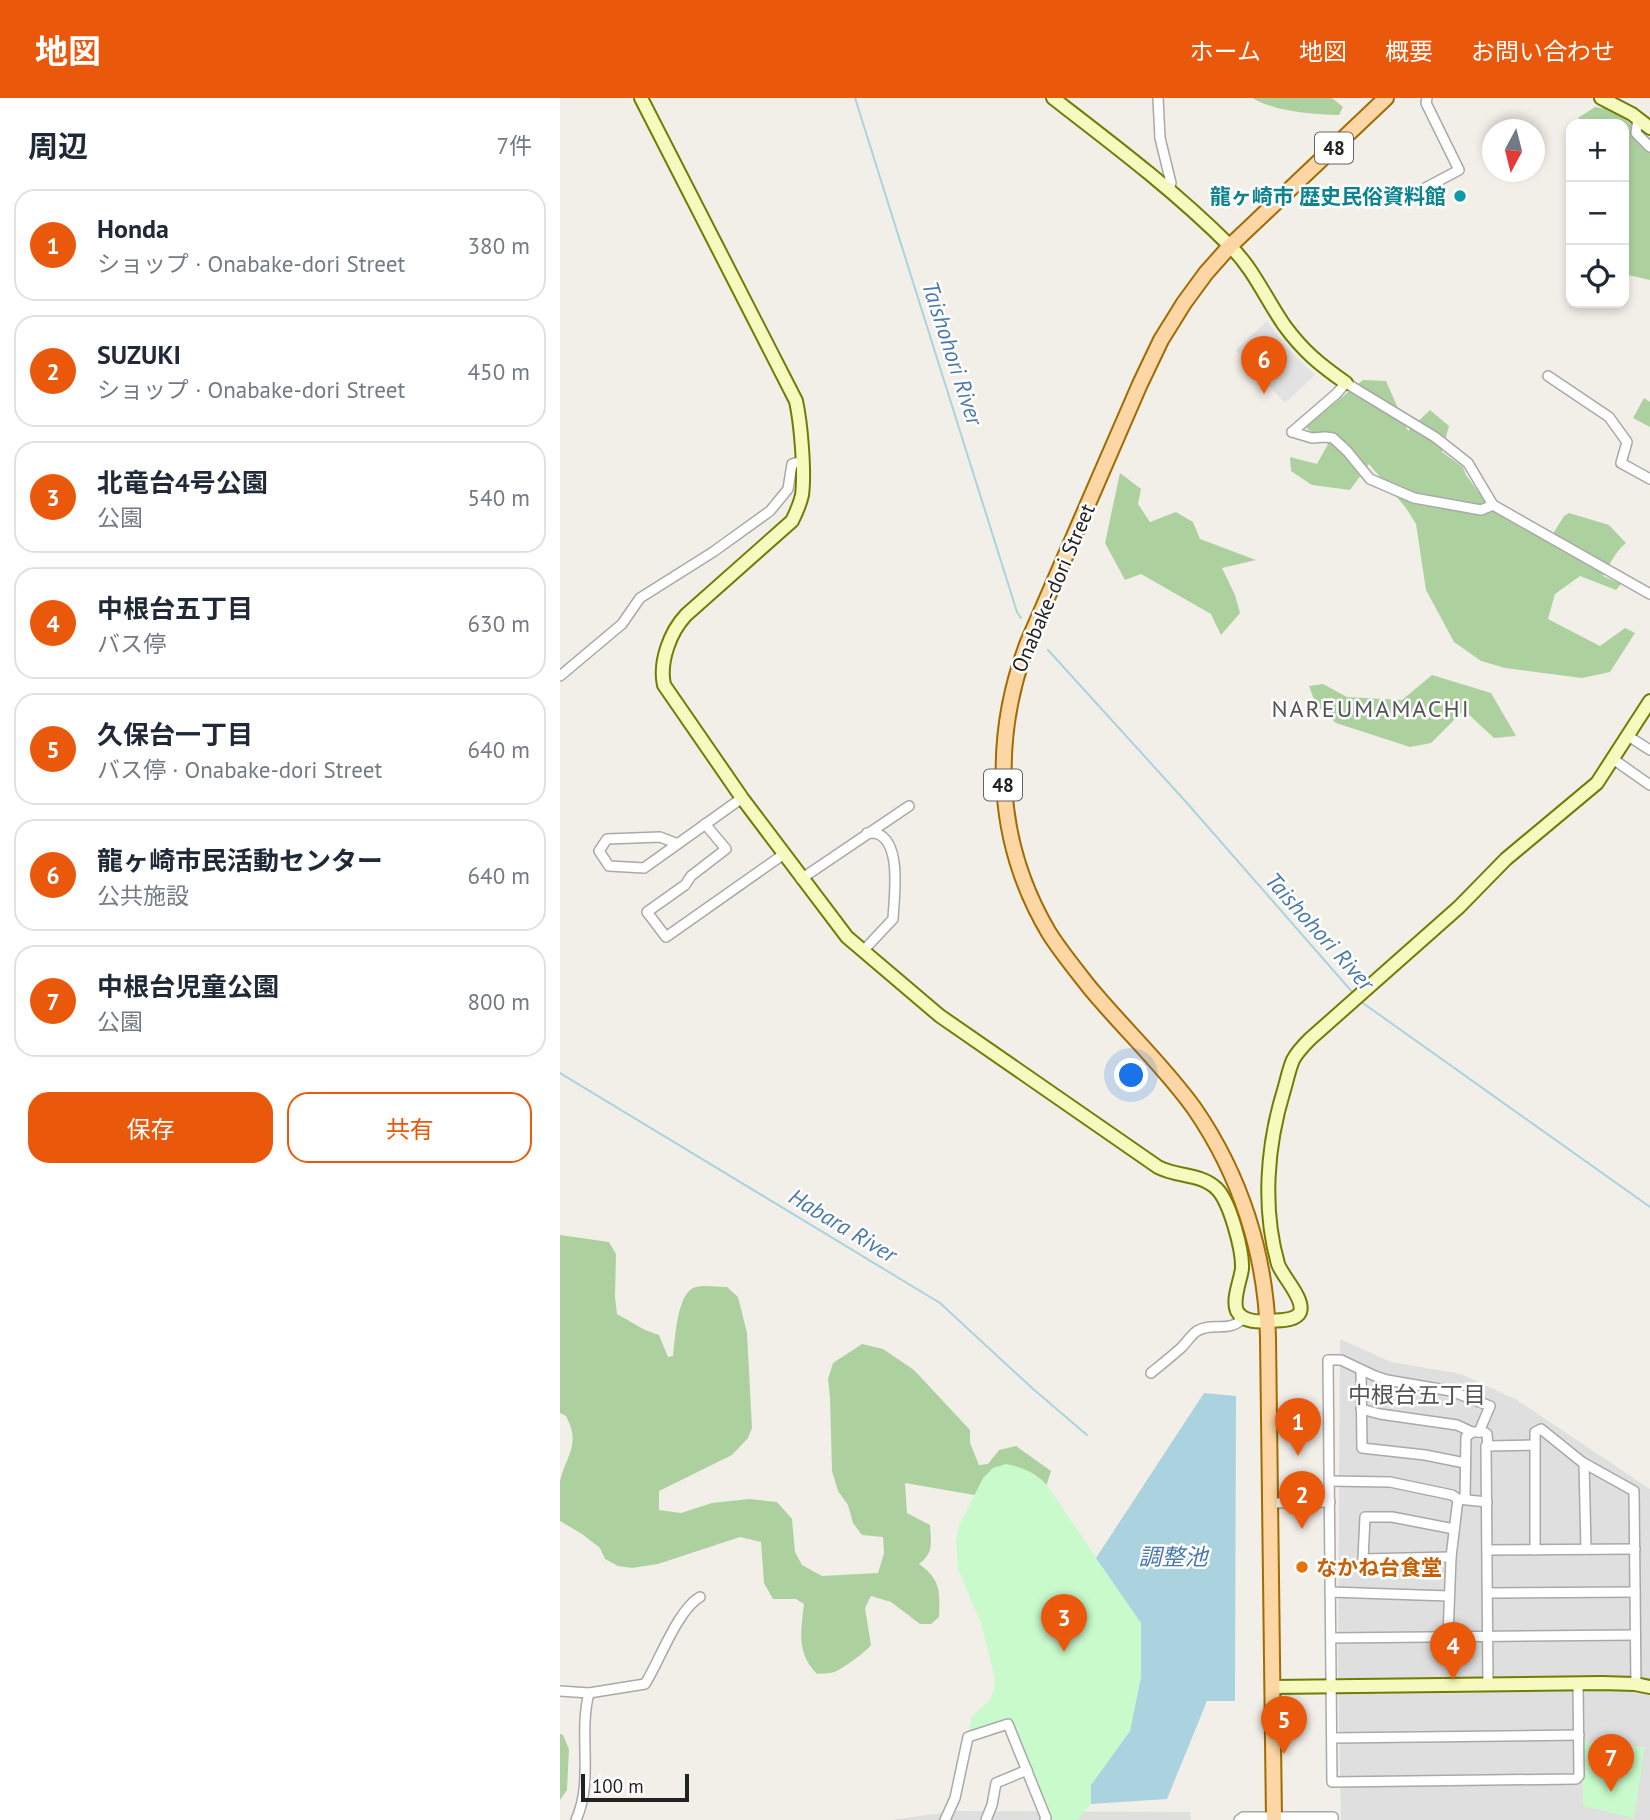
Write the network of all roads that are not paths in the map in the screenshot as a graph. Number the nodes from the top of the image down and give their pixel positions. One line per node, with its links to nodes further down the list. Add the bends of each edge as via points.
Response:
1 (641, 98): 15 (street, via 793,394)
2 (1053, 98): 11 (street)
3 (1158, 98): 11 (street)
4 (1385, 98): 12 (main road, Onabake-dori Street / 48)
5 (1427, 98): 10 (street, via 1459,170)
6 (1601, 98): 7 (street)
7 (1638, 118): 8 (street); 9 (street, via 1636,133)
8 (1650, 128)
9 (1650, 147)
10 (1425, 188)
11 (1169, 190): 12 (street)
12 (1230, 246): 14 (street, via 1294,338 1316,362); 34 (main road, Onabake-dori Street / 48, via 1184,303 1140,384 1018,668 1003,767 1007,820 1028,890 1049,933 1174,1081 1225,1161 1258,1251)
13 (1548, 376): 16 (street, via 1609,417 1628,442 1621,463)
14 (1346, 383): 17 (street, via 1435,437 1468,463); 17 (street, via 1292,432 1333,438 1370,479 1414,498 1481,510)
15 (802, 461): 19 (street, via 792,464 788,489 770,511 640,598 622,624); 25 (street, via 802,494 792,521 681,621 663,669 666,688)
16 (1650, 479)
17 (1493, 505): 18 (street)
18 (1650, 594)
19 (560, 676)
20 (1650, 701): 21 (street)
21 (1628, 736): 22 (street); 23 (street)
22 (1650, 750)
23 (1613, 759): 24 (street); 34 (street, via 1597,783 1506,859 1459,908 1294,1058 1268,1172 1279,1267 1301,1306 1298,1315 1289,1320)
24 (1650, 785)
25 (742, 798): 27 (street); 30 (street)
26 (909, 806): 28 (street)
27 (705, 824): 29 (street); 30 (street, via 726,849 647,912 666,937)
28 (867, 833): 31 (street); 32 (street, via 887,841 893,852 894,919)
29 (678, 844): 29 (street, via 660,837 607,839 598,850 609,866 644,868)
30 (784, 854): 31 (street)
31 (801, 879): 32 (street, via 846,937)
32 (863, 951): 33 (street, via 940,1016 1158,1167 1217,1189 1242,1258 1236,1303)
33 (1244, 1318): 34 (street); 36 (street, via 1237,1325 1209,1326 1196,1332)
34 (1268, 1321): 47 (main road, Onabake-dori Street / 48)
35 (1361, 1370): 37 (street); 38 (street, via 1401,1383 1451,1391 1489,1406); 43 (street, via 1341,1360 1328,1360)
36 (1151, 1373)
37 (1361, 1409): 38 (street); 41 (street, via 1362,1448)
38 (1476, 1432): 40 (street, via 1487,1434); 41 (street, via 1466,1437)
39 (1535, 1445): 40 (street); 42 (street, via 1535,1433 1541,1429); 52 (street)
40 (1488, 1446): 46 (street)
41 (1465, 1463): 44 (street)
42 (1584, 1463): 49 (street); 50 (street, via 1634,1491)
43 (1329, 1481): 44 (street, via 1390,1482); 45 (street)
44 (1462, 1499): 46 (street); 48 (street)
45 (1329, 1502): 47 (street); 54 (street)
46 (1487, 1502): 51 (street)
47 (1271, 1503): 67 (main road, Onabake-dori Street / 48)
48 (1454, 1529): 53 (street); 53 (street, via 1392,1517 1365,1517 1363,1559)
49 (1586, 1549): 50 (street); 52 (street)
50 (1635, 1549): 55 (street)
51 (1487, 1550): 52 (street); 56 (street)
52 (1535, 1550)
53 (1451, 1557): 57 (street)
54 (1330, 1592): 57 (street); 62 (street)
55 (1635, 1592): 56 (street); 59 (street)
56 (1488, 1593): 60 (street)
57 (1449, 1596): 61 (street)
58 (700, 1597): 70 (street, via 682,1615 645,1684)
59 (1635, 1635): 60 (street); 65 (street)
60 (1488, 1636): 61 (street); 64 (street)
61 (1448, 1637): 62 (street)
62 (1331, 1638): 66 (street)
63 (1578, 1684): 64 (street); 65 (street); 71 (street)
64 (1488, 1685): 66 (street)
65 (1636, 1685): 68 (street)
66 (1331, 1686): 67 (street); 72 (street)
67 (1273, 1687): 74 (main road, Onabake-dori Street / 48)
68 (1650, 1687)
69 (560, 1691): 70 (street)
70 (589, 1693): 75 (street, via 584,1723 586,1765)
71 (1579, 1735): 72 (street); 72 (street, via 1576,1779 1332,1782)
72 (1332, 1738)
73 (1027, 1770): 76 (street, via 1008,1724 968,1737); 77 (street, via 996,1783); 78 (street)
74 (1274, 1819): 79 (street); 80 (street)
75 (576, 1820)
76 (945, 1820)
77 (986, 1820)
78 (1045, 1820)
79 (1239, 1820)
80 (1333, 1820)

